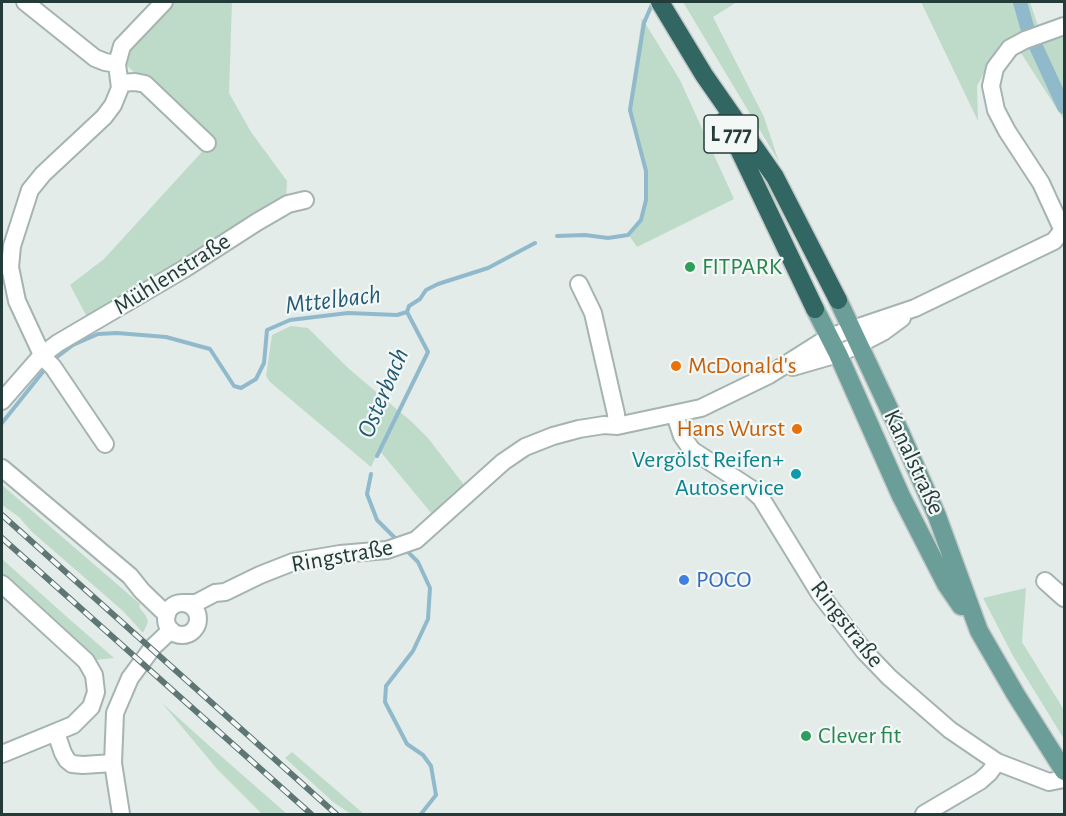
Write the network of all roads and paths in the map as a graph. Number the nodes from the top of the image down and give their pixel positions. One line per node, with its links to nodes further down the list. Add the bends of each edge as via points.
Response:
1 (25, 2): 5 (street, via 95,58)
2 (164, 2): 5 (street, via 122,46)
3 (662, 4): 6 (highway, L 777)
4 (1065, 26): 10 (street, via 1010,48 995,68 992,86 993,99 1007,131 1041,183)
5 (117, 64): 7 (street)
6 (704, 75): 12 (highway, L 777, via 775,177); 13 (highway, L 777)
7 (120, 83): 8 (street, via 145,84); 17 (street, via 113,105 104,117 30,190 19,219 10,267 17,301)
8 (207, 143)
9 (305, 200): 17 (street, Mühlenstraße, via 288,204 58,343)
10 (1064, 232): 14 (street, via 1054,241 915,308 883,332)
11 (579, 284): 21 (street, via 593,313)
12 (838, 300): 14 (main road, Kanalstraße / L 777)
13 (815, 309): 15 (main road, Kanalstraße / L 777)
14 (856, 336): 15 (street, Ringstraße); 16 (street, Ringstraße); 30 (main road, Kanalstraße / L 777, via 937,516)
15 (829, 337): 16 (main road, Kanalstraße / L 777); 18 (street, Ringstraße)
16 (837, 354): 18 (street, Ringstraße); 30 (main road, Kanalstraße / L 777, via 946,584)
17 (46, 360): 19 (street, Mühlenstraße); 22 (street)
18 (769, 375): 20 (street, Ringstraße, via 701,408)
19 (2, 401)
20 (675, 415): 21 (street, Ringstraße); 33 (street, Ringstraße, via 692,450 760,498 820,594 864,651 950,730)
21 (617, 426): 26 (street, Ringstraße, via 579,429 525,447 416,540 402,546 293,562)
22 (105, 444)
23 (2, 468): 28 (street, via 130,576 149,585)
24 (1046, 581): 27 (street)
25 (2, 584): 31 (street, via 86,661 94,675 96,692 91,707 73,725)
26 (225, 592): 28 (street, Ringstraße); 29 (street, Ringstraße, via 202,612)
27 (1065, 597)
28 (174, 613): 29 (street, via 193,608); 29 (street, via 180,634 191,632); 34 (street, via 124,690 114,723)
29 (197, 623)
30 (979, 631): 35 (main road, Kanalstraße / L 777)
31 (56, 733): 32 (street); 34 (street, via 72,764)
32 (2, 754)
33 (997, 762): 36 (street, Ringstraße, via 1049,782); 38 (street, via 980,781)
34 (113, 763): 37 (street)
35 (1065, 771)
36 (1065, 779)
37 (121, 814)
38 (924, 814)

